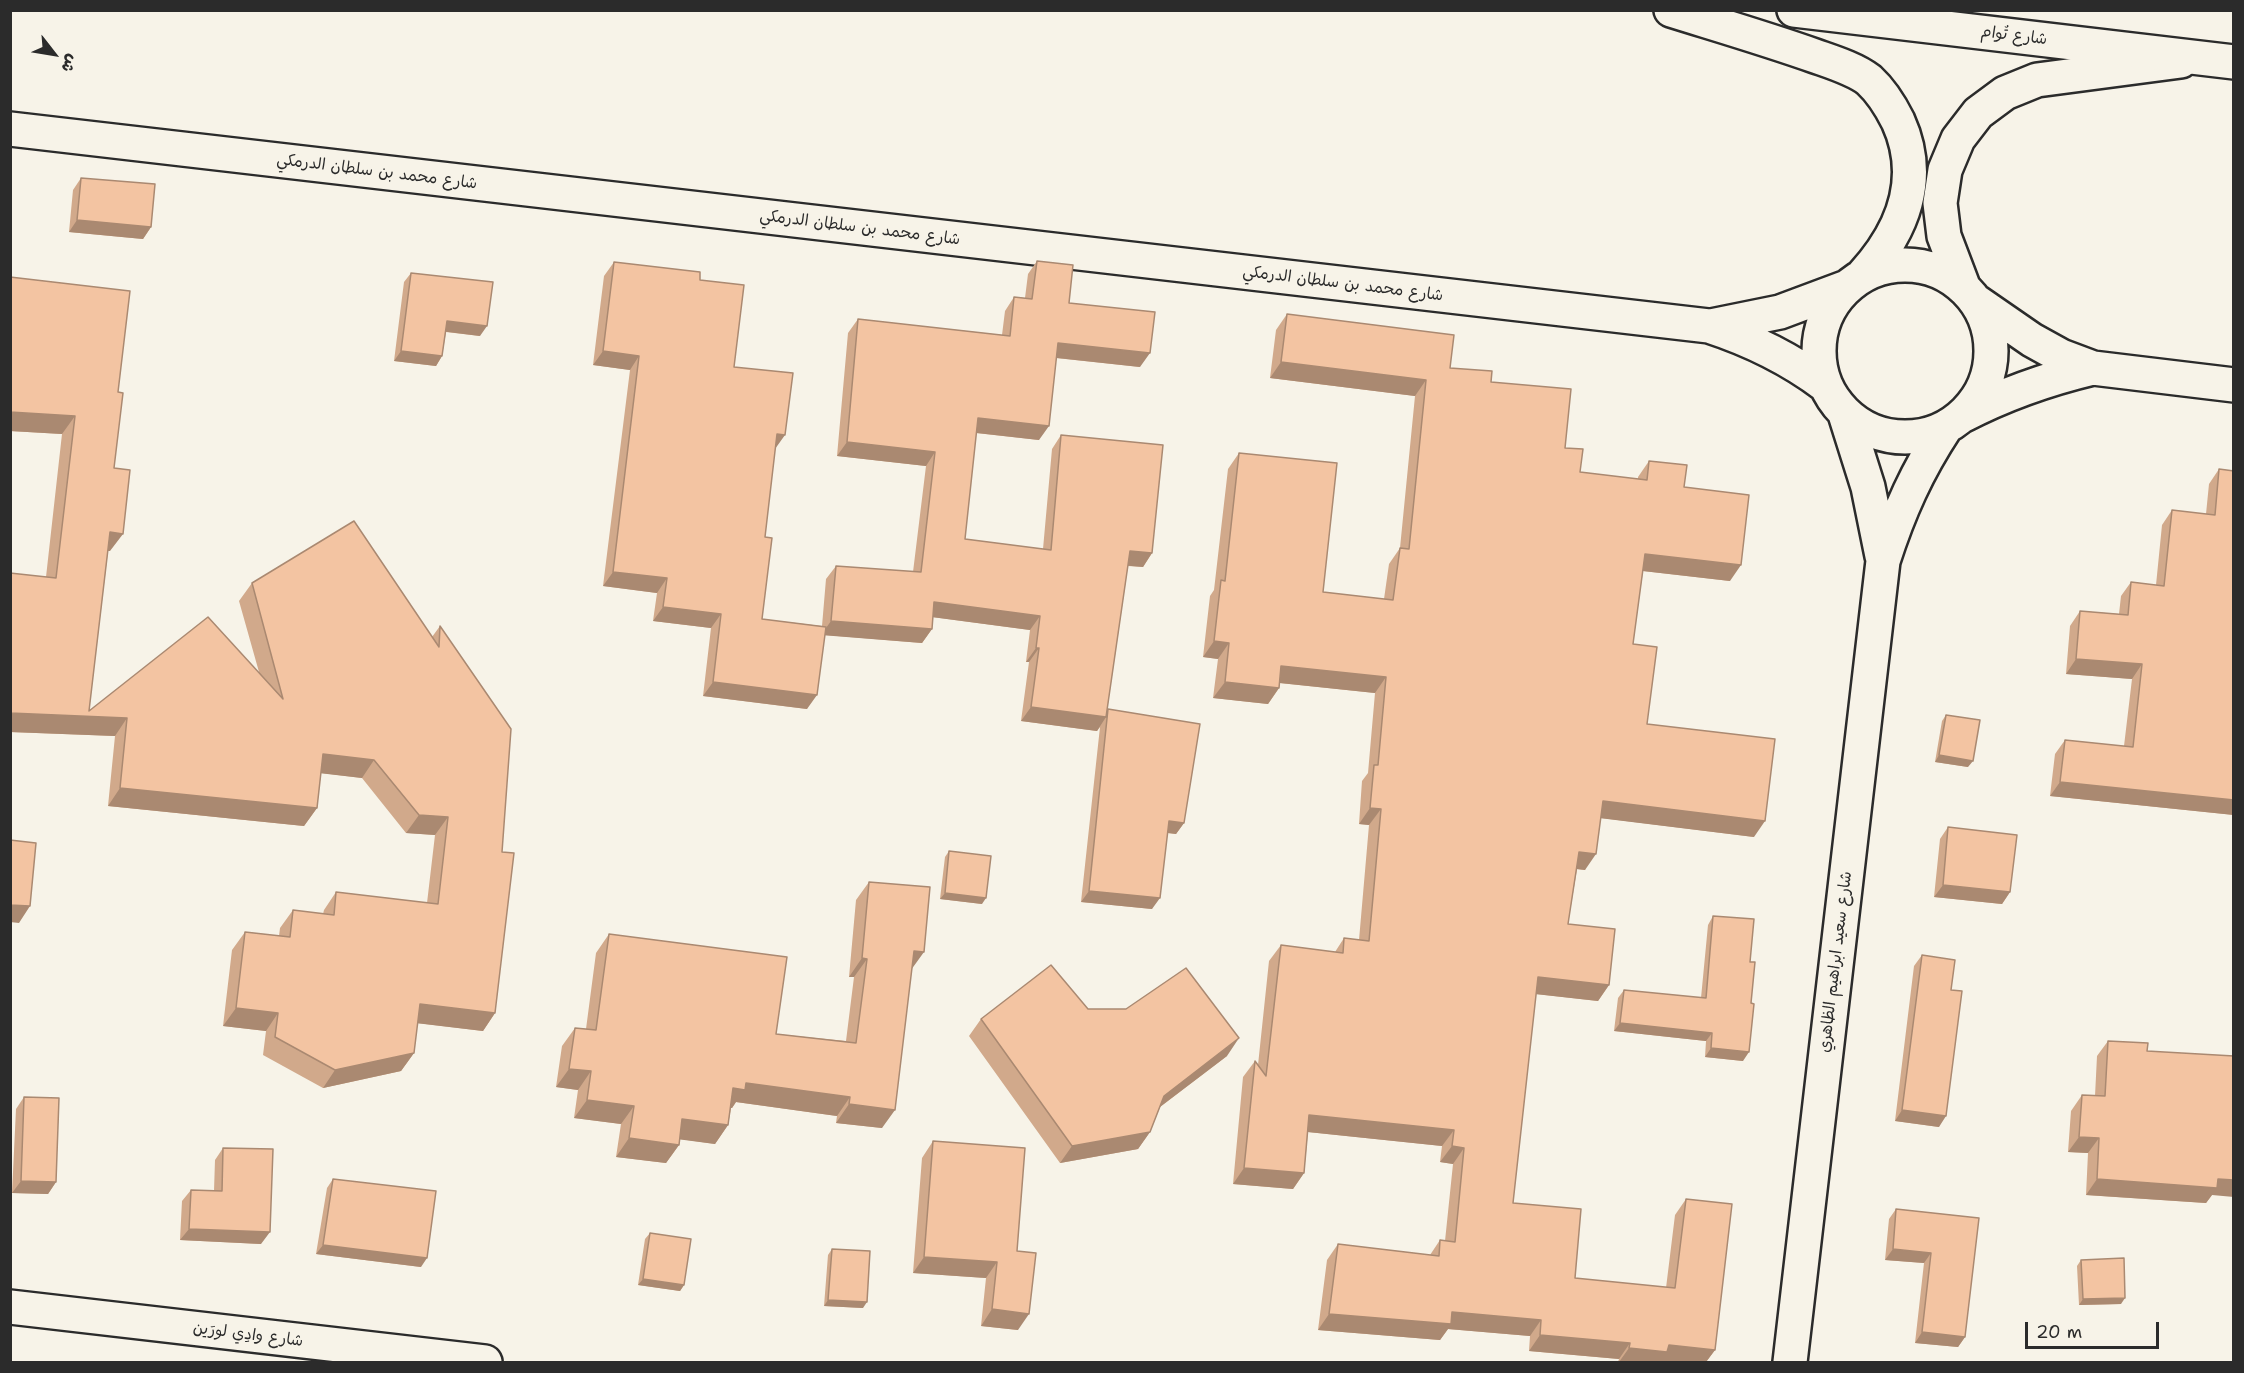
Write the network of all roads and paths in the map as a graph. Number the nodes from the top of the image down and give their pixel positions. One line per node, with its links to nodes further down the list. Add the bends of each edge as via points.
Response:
1 (1671, 10): 5 (street, via 1835,63 1868,80 1892,107 1907,141 1911,177 1903,212 1878,259)
2 (1794, 10): 3 (street, شارع تُوام)
3 (2218, 60): 6 (street, via 2037,80 2005,93 1978,113 1958,139 1945,170 1940,203 1944,236)
4 (10, 129): 7 (street, شارع محمد بن سلطان الدرمكي)
5 (1855, 281): 6 (street, via 1887,266 1915,264 1941,271); 7 (street, شارع محمد بن سلطان الدرمكي, via 1779,312); 9 (street, via 1830,307 1821,332 1819,359)
6 (1970, 294): 8 (street, via 2032,340); 12 (street, via 1988,325 1992,351 1988,375 1977,399)
7 (1709, 326): 9 (street, شارع محمد بن سلطان الدرمكي, via 1771,350)
8 (2092, 368): 10 (street); 12 (street, via 2024,388)
9 (1825, 385): 11 (street)
10 (2234, 385)
11 (1845, 414): 12 (street, via 1868,429 1894,437 1921,436); 13 (street, شارع سعيد ابراهيم الظاهري, via 1868,487)
12 (1953, 422): 13 (street, شارع سعيد ابراهيم الظاهري, via 1925,458 1908,491)
13 (1883, 561): 16 (street, شارع سعيد ابراهيم الظاهري)
14 (10, 1307): 15 (street, شارع وادِي لورَين)
15 (485, 1362)
16 (1790, 1362)

